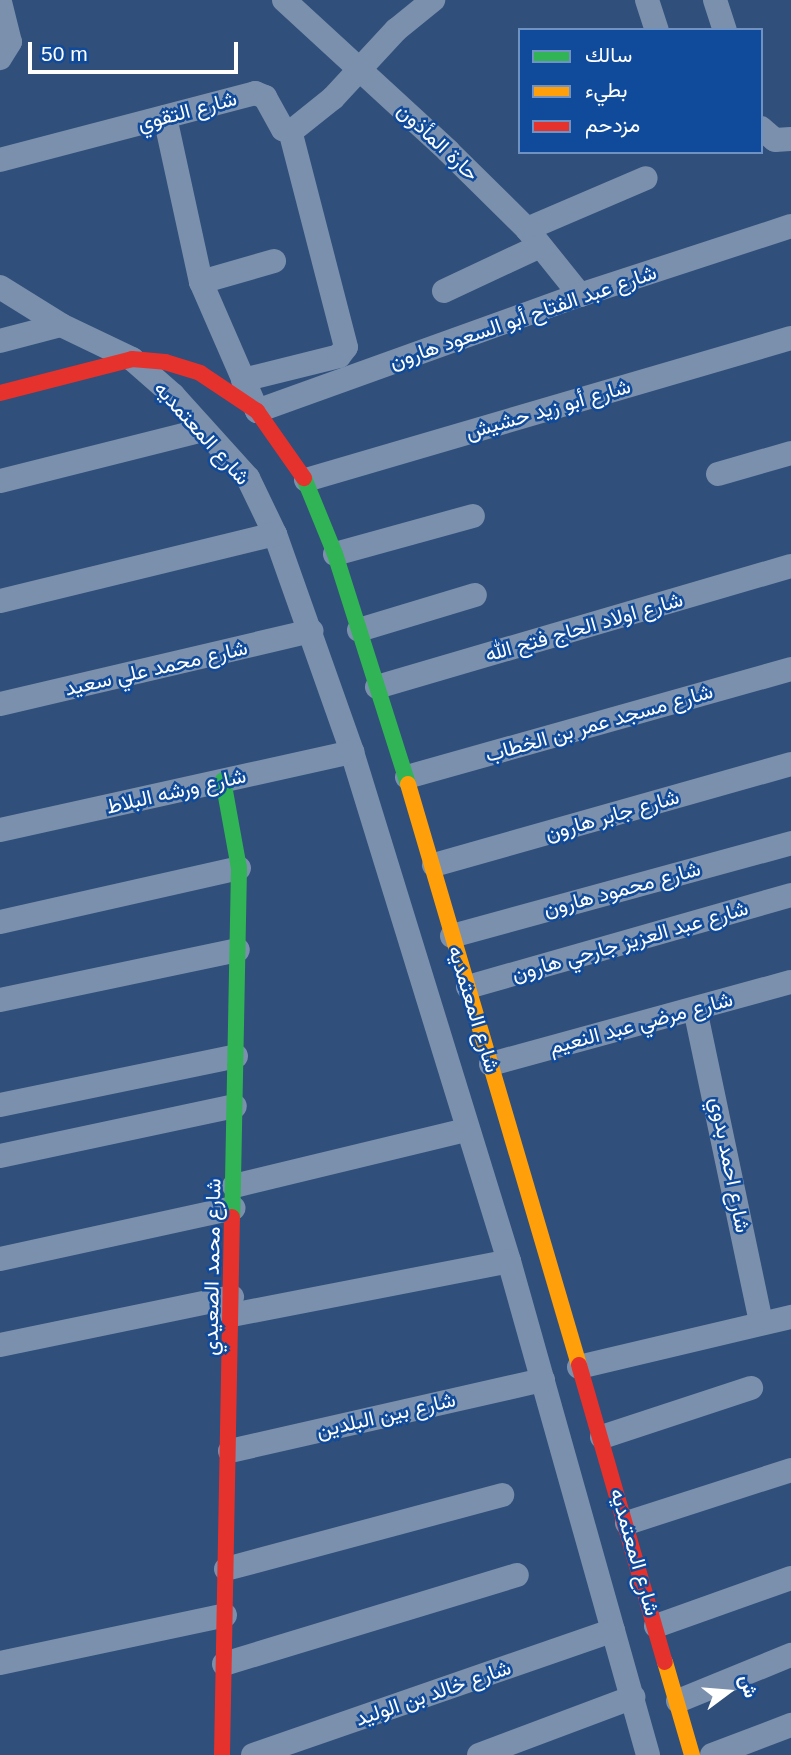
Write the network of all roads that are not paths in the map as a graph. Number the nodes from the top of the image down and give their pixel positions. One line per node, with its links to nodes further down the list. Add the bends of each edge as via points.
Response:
1 (284, 0): 9 (street, حارة المأذون)
2 (433, 0): 9 (street)
3 (647, 0): 6 (street)
4 (715, 0): 7 (street)
5 (0, 2): 8 (street, via 10,42)
6 (656, 28)
7 (725, 28)
8 (0, 58)
9 (359, 69): 12 (street, via 333,98); 17 (street, حارة المأذون)
10 (165, 117): 12 (street, شارع التقوي, via 259,93 281,126); 14 (street, شارع التقوي); 19 (street)
11 (763, 130): 13 (street, via 775,140)
12 (290, 131): 27 (street, via 346,348 339,356)
13 (791, 139)
14 (0, 160)
15 (646, 178): 17 (street)
16 (791, 226): 22 (street, شارع عبد الفتاح أبو السعود هارون)
17 (533, 238): 21 (street); 22 (street, حارة المأذون)
18 (274, 261): 19 (street)
19 (201, 282): 27 (street)
20 (0, 287): 23 (street, شارع المعتمديه)
21 (444, 291)
22 (580, 295): 29 (street, شارع عبد الفتاح أبو السعود هارون)
23 (61, 325): 25 (street); 26 (street, شارع المعتمديه)
24 (791, 338): 33 (street, شارع أبو زيد حشيش)
25 (0, 341)
26 (132, 359): 28 (street); 29 (street, شارع المعتمديه, via 164,362 200,373); 30 (street, شارع المعتمديه)
27 (243, 380): 29 (street)
28 (0, 393)
29 (257, 411): 33 (street, شارع المعتمديه)
30 (203, 430): 34 (street); 36 (street, شارع المعتمديه, via 248,478)
31 (791, 453): 32 (street)
32 (718, 474)
33 (306, 480): 37 (street, شارع المعتمديه)
34 (0, 481)
35 (473, 516): 37 (street)
36 (275, 534): 40 (street); 42 (street, شارع المعتمديه)
37 (335, 554): 41 (street, شارع المعتمديه)
38 (791, 566): 44 (street, شارع اولاد الحاج فتح الله)
39 (475, 595): 41 (street)
40 (0, 601)
41 (359, 630): 44 (street, شارع المعتمديه)
42 (312, 631): 45 (street, شارع محمد علي سعيد); 46 (street, شارع المعتمديه)
43 (791, 669): 48 (street, شارع مسجد عمر بن الخطاب)
44 (377, 687): 48 (street, شارع المعتمديه)
45 (0, 704)
46 (352, 752): 49 (street, شارع ورشه البلاط); 66 (street, شارع المعتمديه)
47 (791, 764): 52 (street, شارع جابر هارون)
48 (407, 777): 52 (street, شارع المعتمديه)
49 (223, 780): 50 (street, شارع ورشه البلاط); 53 (street, شارع محمد الصعيدي)
50 (0, 830)
51 (791, 843): 56 (street, شارع محمود هارون)
52 (434, 865): 56 (street, شارع المعتمديه)
53 (239, 868): 55 (street); 57 (street, شارع محمد الصعيدي)
54 (791, 895): 59 (street, شارع عبد العزيز جارحي هارون)
55 (0, 922)
56 (452, 936): 59 (street, شارع المعتمديه)
57 (238, 950): 60 (street); 62 (street, شارع محمد الصعيدي)
58 (791, 982): 61 (street, شارع مرضي عبد النعيم)
59 (468, 987): 63 (street, شارع المعتمديه)
60 (0, 1000)
61 (695, 1009): 63 (street, شارع مرضي عبد النعيم); 73 (street, شارع احمد بدوي)
62 (236, 1056): 64 (street); 65 (street, شارع محمد الصعيدي)
63 (491, 1064): 75 (street, شارع المعتمديه)
64 (0, 1105)
65 (235, 1106): 67 (street); 68 (street, شارع محمد الصعيدي)
66 (466, 1130): 68 (street); 70 (street, شارع المعتمديه)
67 (0, 1156)
68 (234, 1197): 69 (street); 71 (street, شارع محمد الصعيدي)
69 (0, 1259)
70 (509, 1261): 71 (street); 76 (street, شارع المعتمديه)
71 (232, 1306): 74 (street); 79 (street, شارع محمد الصعيدي)
72 (791, 1317): 73 (street)
73 (761, 1322): 75 (street)
74 (0, 1345)
75 (579, 1367): 78 (street, شارع المعتمديه)
76 (543, 1380): 79 (street, شارع بين البلدين); 88 (street, شارع المعتمديه)
77 (751, 1388): 78 (street)
78 (602, 1437): 82 (street, شارع المعتمديه)
79 (230, 1451): 83 (street, شارع محمد الصعيدي)
80 (791, 1470): 82 (street)
81 (502, 1495): 83 (street)
82 (627, 1523): 87 (street, شارع المعتمديه)
83 (226, 1569): 86 (street, شارع محمد الصعيدي)
84 (517, 1575): 91 (street)
85 (791, 1578): 87 (street)
86 (225, 1615): 90 (street); 91 (street, شارع محمد الصعيدي)
87 (656, 1626): 93 (street, شارع المعتمديه)
88 (613, 1630): 92 (street, شارع المعتمديه); 96 (street, شارع خالد بن الوليد)
89 (791, 1655): 93 (street)
90 (0, 1663)
91 (224, 1664): 95 (street, شارع محمد الصعيدي)
92 (633, 1698): 97 (street); 98 (street, شارع المعتمديه)
93 (678, 1701): 99 (street, شارع المعتمديه)
94 (791, 1725): 100 (street)
95 (222, 1755)
96 (253, 1755)
97 (480, 1755)
98 (648, 1755)
99 (692, 1755)
100 (712, 1755)

